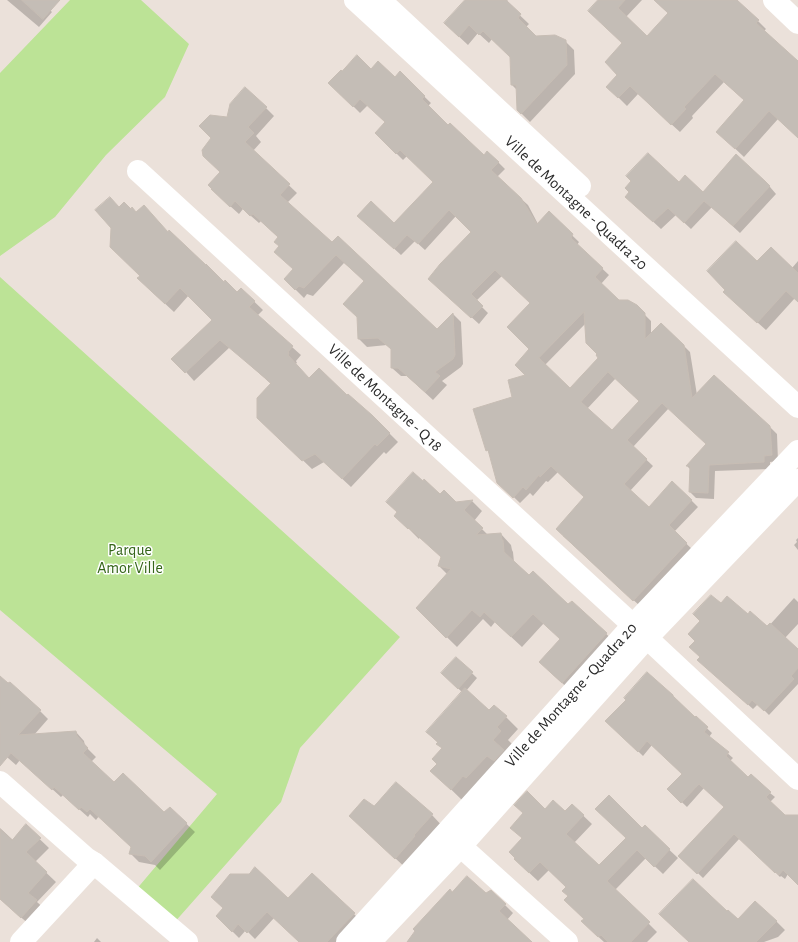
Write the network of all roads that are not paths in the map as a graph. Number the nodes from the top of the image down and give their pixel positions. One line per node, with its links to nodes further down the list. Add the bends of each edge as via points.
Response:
1 (355, 0): 7 (street, Ville de Montagne - Quadra 20)
2 (380, 0): 6 (street, Ville de Montagne - Quadra 20)
3 (774, 0): 4 (street)
4 (798, 23)
5 (138, 171): 10 (street, Ville de Montagne - Q 18)
6 (798, 389)
7 (798, 407)
8 (798, 451): 10 (street, Ville de Montagne - Quadra 20)
9 (798, 480): 10 (street, Ville de Montagne - Quadra 20)
10 (640, 631): 11 (street, Ville de Montagne - Q 18); 13 (street, Ville de Montagne - Quadra 20)
11 (798, 780)
12 (0, 782): 14 (street)
13 (454, 840): 19 (street, Ville de Montagne - Quadra 20); 20 (street, Ville de Montagne - Quadra 20); 21 (street)
14 (95, 868): 15 (street); 16 (street); 17 (street); 18 (street)
15 (20, 942)
16 (41, 942)
17 (169, 942)
18 (187, 942)
19 (346, 942)
20 (370, 942)
21 (567, 942)

